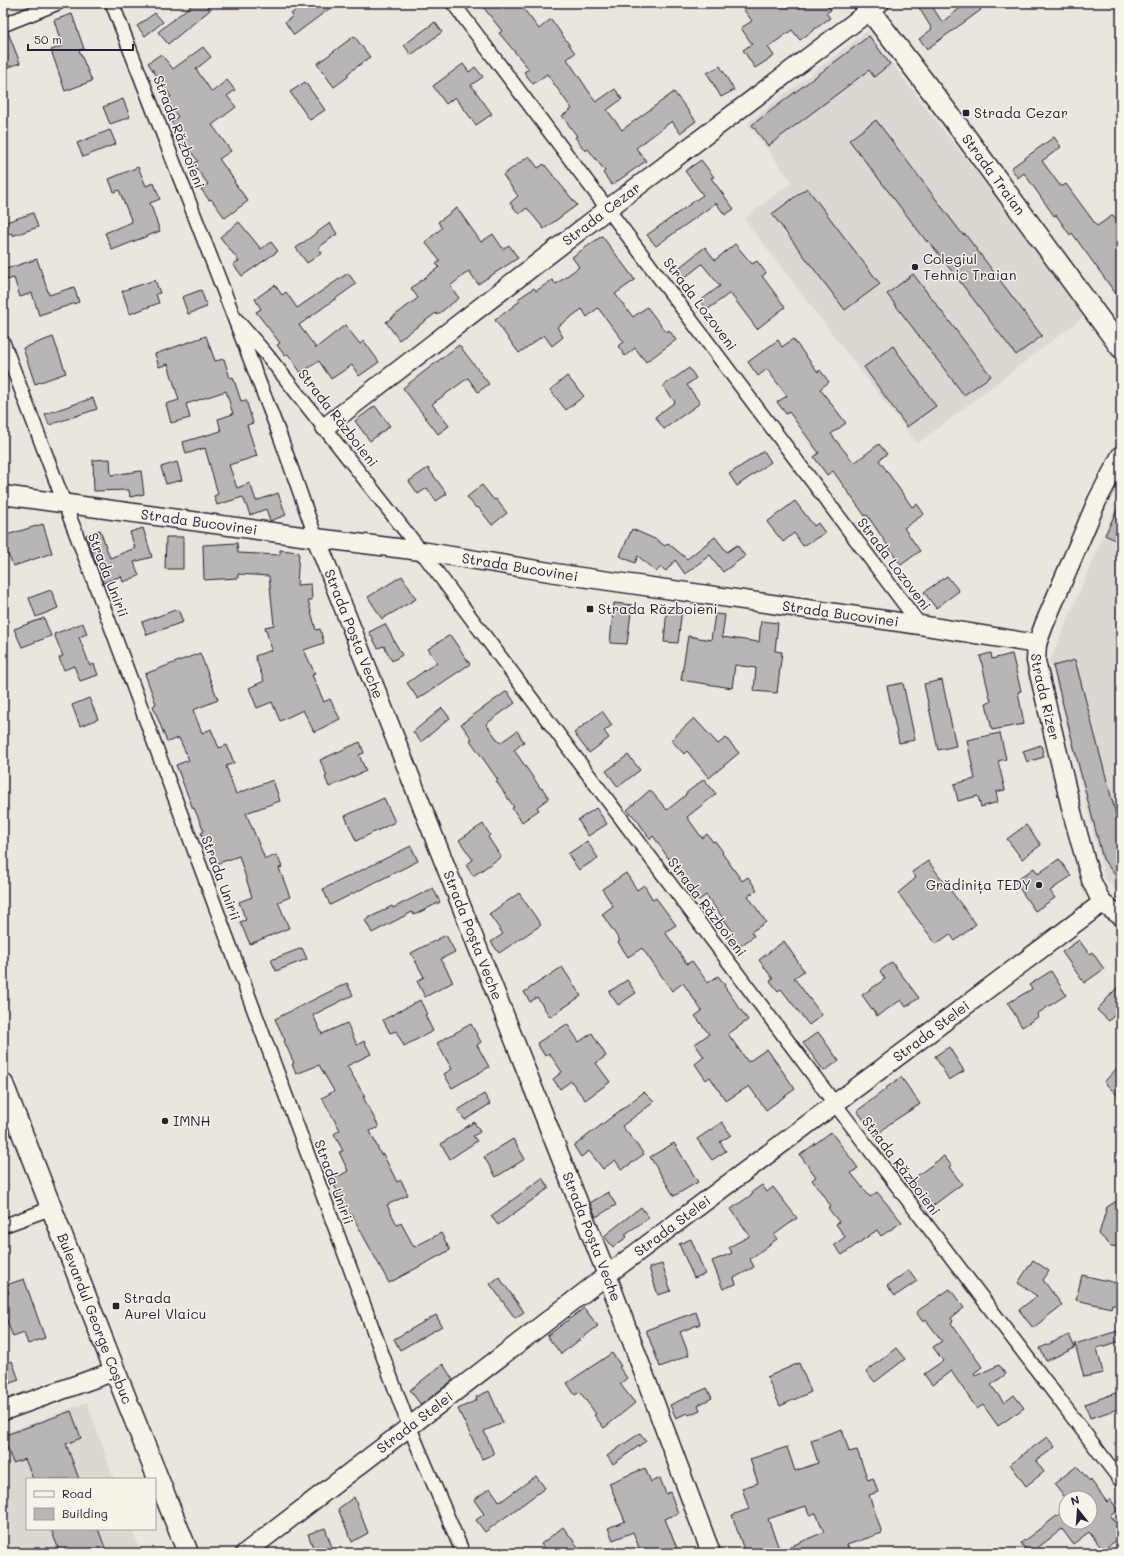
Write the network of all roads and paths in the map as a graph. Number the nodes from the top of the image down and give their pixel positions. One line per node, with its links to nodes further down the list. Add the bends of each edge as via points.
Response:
1 (58, 3): 5 (street)
2 (112, 3): 7 (street, Strada Războieni)
3 (453, 3): 6 (street, Strada Lozoveni)
4 (871, 6): 6 (street, Strada Cezar); 9 (main road, Strada Traian)
5 (3, 25)
6 (609, 208): 10 (street, Strada Cezar); 16 (street, Strada Lozoveni)
7 (234, 317): 10 (street, Strada Războieni); 14 (street, Strada Poșta Veche)
8 (3, 342): 13 (street, Strada Unirii)
9 (1121, 348)
10 (325, 427): 15 (street, Strada Războieni)
11 (1121, 455): 17 (street, Strada Rizer, via 1085,527)
12 (3, 495): 13 (street, Strada Bucovinei)
13 (64, 503): 14 (street, Strada Bucovinei); 27 (street, Strada Unirii)
14 (316, 538): 15 (street, Strada Bucovinei); 24 (street, Strada Poșta Veche)
15 (421, 551): 16 (street, Strada Bucovinei, via 574,576); 21 (street, Strada Războieni)
16 (920, 625): 17 (street, Strada Bucovinei)
17 (1037, 644): 18 (street, Strada Rizer, via 1036,661 1039,677 1091,880)
18 (1102, 903): 19 (street); 21 (street, Strada Stelei)
19 (1121, 916)
20 (3, 1084): 22 (main road, Bulevardul George Coșbuc)
21 (835, 1104): 24 (street, Strada Stelei); 28 (street, Strada Războieni)
22 (52, 1208): 23 (street); 25 (main road, Bulevardul George Coșbuc)
23 (3, 1226)
24 (607, 1275): 27 (street, Strada Stelei); 32 (street, Strada Poșta Veche)
25 (114, 1371): 26 (street); 29 (main road, Bulevardul George Coșbuc)
26 (3, 1411)
27 (409, 1426): 30 (street, Strada Stelei); 31 (street, Strada Unirii)
28 (1121, 1482)
29 (188, 1553)
30 (245, 1553)
31 (463, 1553)
32 (710, 1553)

